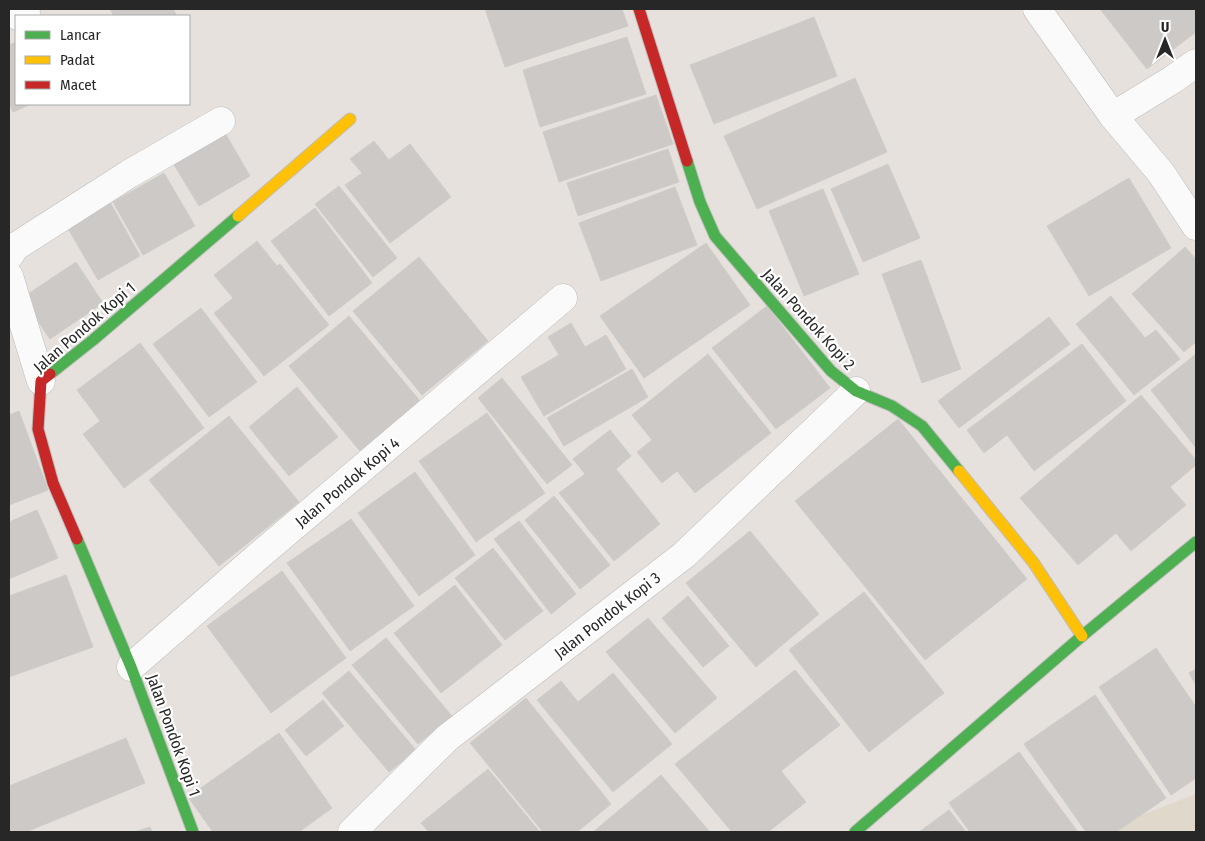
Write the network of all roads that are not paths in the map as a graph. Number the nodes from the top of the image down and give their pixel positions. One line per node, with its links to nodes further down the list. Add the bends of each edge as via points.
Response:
1 (639, 9): 12 (street, Jalan Pondok Kopi 2, via 700,202 716,236 831,371)
2 (1038, 9): 4 (street)
3 (1196, 62): 4 (street)
4 (1113, 116): 7 (street, via 1161,173)
5 (350, 119): 11 (street, Jalan Pondok Kopi 1)
6 (221, 121): 8 (street, via 129,174 15,247)
7 (1196, 226)
8 (9, 256)
9 (9, 276): 11 (street)
10 (563, 298): 15 (street, Jalan Pondok Kopi 4)
11 (41, 381): 15 (street, Jalan Pondok Kopi 1, via 38,429 53,483)
12 (856, 391): 14 (street, Jalan Pondok Kopi 2, via 892,406 922,426 1032,562); 17 (street, Jalan Pondok Kopi 3, via 684,555 447,738)
13 (1196, 542): 14 (street)
14 (1082, 636): 18 (street)
15 (131, 667): 16 (street, Jalan Pondok Kopi 1)
16 (193, 832)
17 (352, 832)
18 (854, 832)

